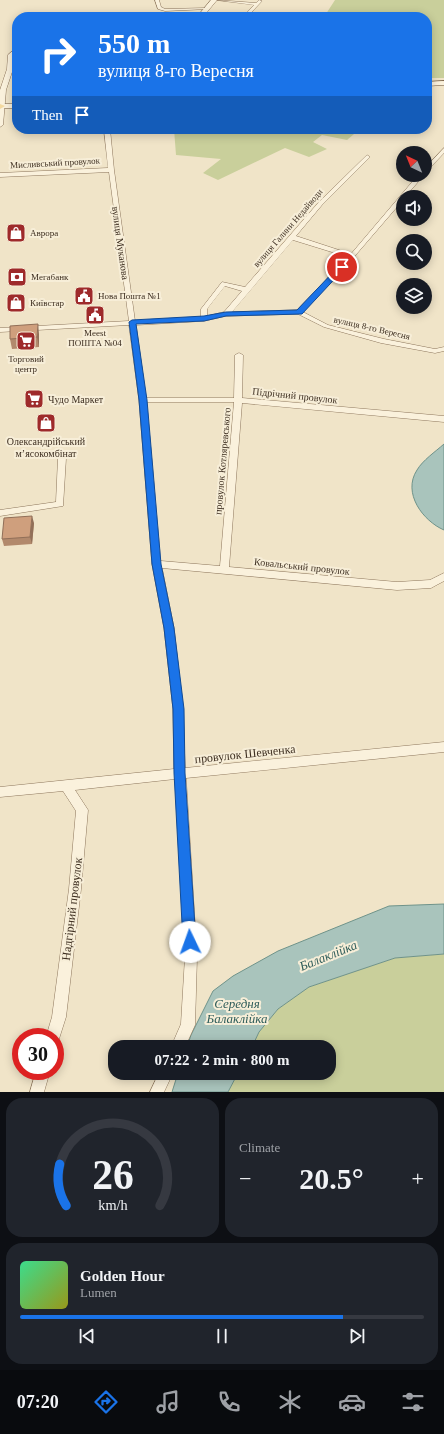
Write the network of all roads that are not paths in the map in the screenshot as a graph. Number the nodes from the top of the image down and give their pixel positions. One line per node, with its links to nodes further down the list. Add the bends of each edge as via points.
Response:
1 (157, 0): 6 (street, via 159,8 165,10)
2 (214, 0): 6 (street)
3 (218, 0): 5 (street)
4 (261, 0): 5 (street)
5 (257, 4): 8 (street)
6 (206, 9): 7 (street)
7 (204, 12)
8 (250, 12)
9 (12, 54): 12 (street)
10 (444, 83): 11 (main road)
11 (432, 84)
12 (1, 106): 13 (main road); 14 (street)
13 (12, 106)
14 (0, 125)
15 (107, 134): 19 (street, вулиця Муканова)
16 (444, 150): 18 (street)
17 (367, 157): 22 (street, вулиця Галини Недайводи)
18 (432, 163)
19 (111, 170): 20 (street, Мисливський провулок); 28 (street, вулиця Муканова)
20 (0, 175)
21 (415, 182): 23 (street)
22 (291, 237): 23 (street); 24 (street, вулиця Галини Недайводи)
23 (352, 256): 25 (street)
24 (247, 290): 26 (street, вулиця Галини Недайводи); 27 (street, via 224,283 204,309)
25 (299, 312): 26 (street, вулиця 8-го Вересня); 30 (street, вулиця 8-го Вересня, via 326,326 384,341 435,351)
26 (226, 314): 27 (street, вулиця 8-го Вересня)
27 (204, 318): 28 (street, вулиця 8-го Вересня)
28 (132, 322): 29 (street, вулиця 8-го Вересня); 32 (street, вулиця Муканова)
29 (0, 330)
30 (444, 348)
31 (239, 355): 33 (street, провулок Котляревського)
32 (143, 400): 33 (street, Підрічний провулок); 37 (street, вулиця Муканова)
33 (238, 400): 34 (street, Підрічний провулок); 38 (street, провулок Котляревського)
34 (444, 419)
35 (62, 458): 36 (street, via 60,504)
36 (0, 513)
37 (157, 564): 38 (street, Ковальський провулок); 41 (street, вулиця Муканова, via 169,628 178,701)
38 (224, 569): 39 (street, Ковальський провулок, via 397,586 431,584)
39 (444, 578)
40 (444, 747): 41 (street, провулок Шевченка)
41 (180, 773): 42 (street, провулок Шевченка); 45 (street, вулиця Муканова, via 191,957 188,1025)
42 (66, 784): 43 (street, провулок Шевченка); 44 (street, Надгірний провулок, via 82,810 75,889)
43 (0, 792)
44 (56, 1028)
45 (181, 1040)
46 (40, 1080): 48 (street)
47 (163, 1080): 49 (street)
48 (37, 1092)
49 (157, 1092)

